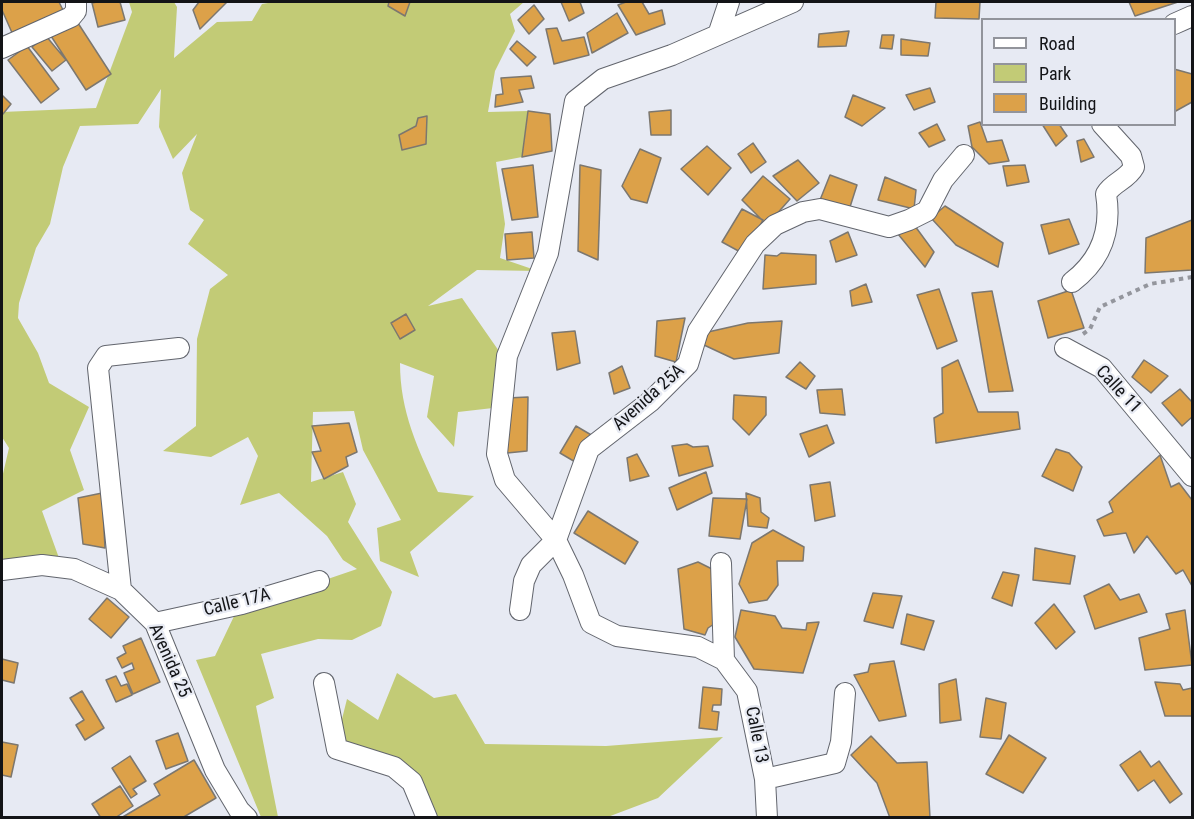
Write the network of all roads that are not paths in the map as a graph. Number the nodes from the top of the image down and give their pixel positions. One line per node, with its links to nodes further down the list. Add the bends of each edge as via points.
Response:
1 (76, 2): 7 (street, via 76,11 71,16)
2 (729, 2): 6 (street)
3 (793, 2): 6 (street)
4 (1192, 16): 5 (street)
5 (1176, 23)
6 (719, 32): 14 (street, via 672,55 603,79 575,101 548,253 507,356 497,454 505,480)
7 (2, 48)
8 (1104, 126): 10 (street, via 1131,156 1134,167 1129,176 1110,187 1106,194 1108,206 1101,252 1090,269)
9 (964, 155): 14 (street, Avenida 25A, via 943,180 927,211 909,220 889,227 820,209 802,212 775,225 755,244 698,331 688,364 651,401 589,449)
10 (1072, 282)
11 (179, 348): 18 (street, via 106,356 98,368)
12 (1065, 348): 13 (street, Calle 11, via 1102,368)
13 (1192, 476)
14 (556, 540): 19 (street, Avenida 25A, via 531,565 524,581); 21 (street, via 591,623 617,636 698,647)
15 (721, 563): 21 (street)
16 (10, 568): 18 (street, Avenida 25, via 42,565 74,569)
17 (319, 581): 20 (street, Calle 17A, via 242,604)
18 (121, 590): 20 (street, Avenida 25)
19 (520, 610)
20 (155, 623): 25 (street, Avenida 25, via 215,770)
21 (724, 660): 24 (street, Calle 13, via 747,691)
22 (324, 683): 26 (street, via 337,749 394,766 412,782)
23 (845, 693): 24 (street, via 835,763)
24 (765, 779): 27 (street, Calle 13)
25 (247, 818)
26 (427, 818)
27 (767, 818)

